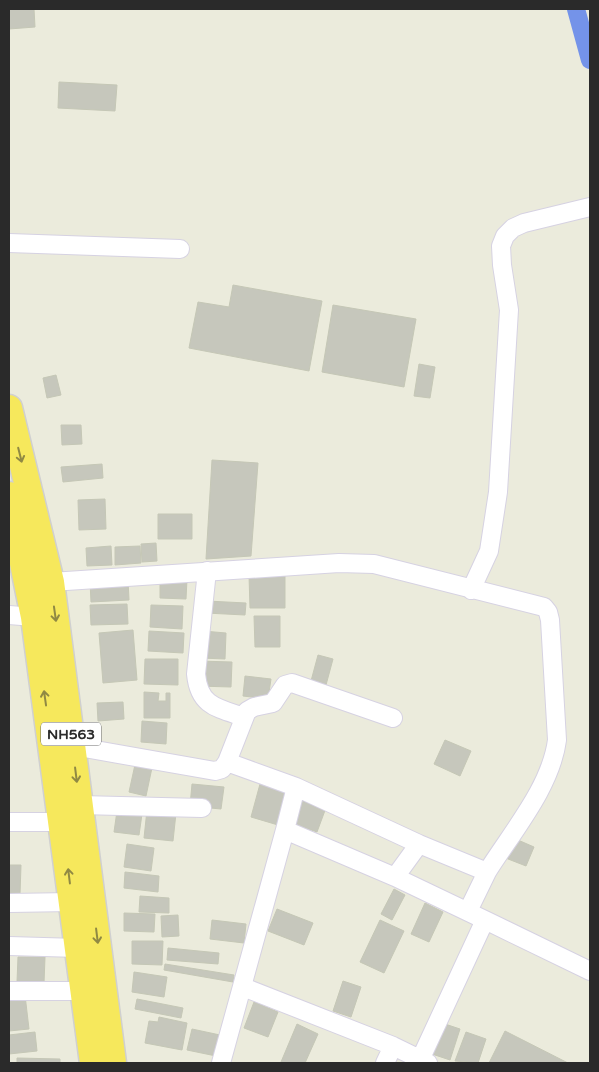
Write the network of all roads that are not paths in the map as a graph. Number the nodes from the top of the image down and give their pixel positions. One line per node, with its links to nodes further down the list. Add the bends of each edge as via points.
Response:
1 (586, 208): 8 (street, via 524,223 505,236 501,246 509,310 498,492 489,550)
2 (9, 243): 3 (street)
3 (180, 249)
4 (9, 408): 7 (highway, NH563, one-way to 7)
5 (9, 494): 10 (highway, NH563)
6 (206, 570): 7 (street); 8 (street, via 374,564); 11 (street, via 197,687 215,708)
7 (51, 582): 13 (highway, NH563, one-way to 13)
8 (471, 590): 21 (street, via 532,602 548,612 556,707 556,748 547,778)
9 (9, 615): 10 (street)
10 (34, 617): 17 (highway, NH563, one-way to 10)
11 (244, 717): 12 (street, via 250,709 273,703 285,685 292,683); 14 (street)
12 (392, 718)
13 (73, 746): 14 (street, via 205,771 222,769); 17 (highway, NH563, one-way to 17)
14 (227, 762): 15 (street)
15 (296, 787): 19 (street); 20 (street)
16 (202, 808): 17 (street)
17 (71, 814): 18 (street); 23 (highway, NH563, one-way to 17); 36 (highway, NH563, one-way to 36)
18 (9, 822)
19 (285, 830): 22 (street); 30 (street)
20 (419, 844): 21 (street); 22 (street)
21 (487, 872): 25 (street)
22 (395, 877): 25 (street)
23 (72, 902): 24 (street); 28 (highway, NH563)
24 (9, 903)
25 (468, 911): 26 (street)
26 (485, 920): 29 (street); 34 (street)
27 (9, 946): 28 (street)
28 (78, 948): 32 (highway, NH563)
29 (590, 971)
30 (243, 987): 33 (street); 37 (street)
31 (9, 991): 32 (street)
32 (84, 991): 35 (highway, NH563)
33 (393, 1046): 34 (street); 38 (street)
34 (424, 1062)
35 (93, 1063)
36 (113, 1063)
37 (221, 1063)
38 (385, 1063)

